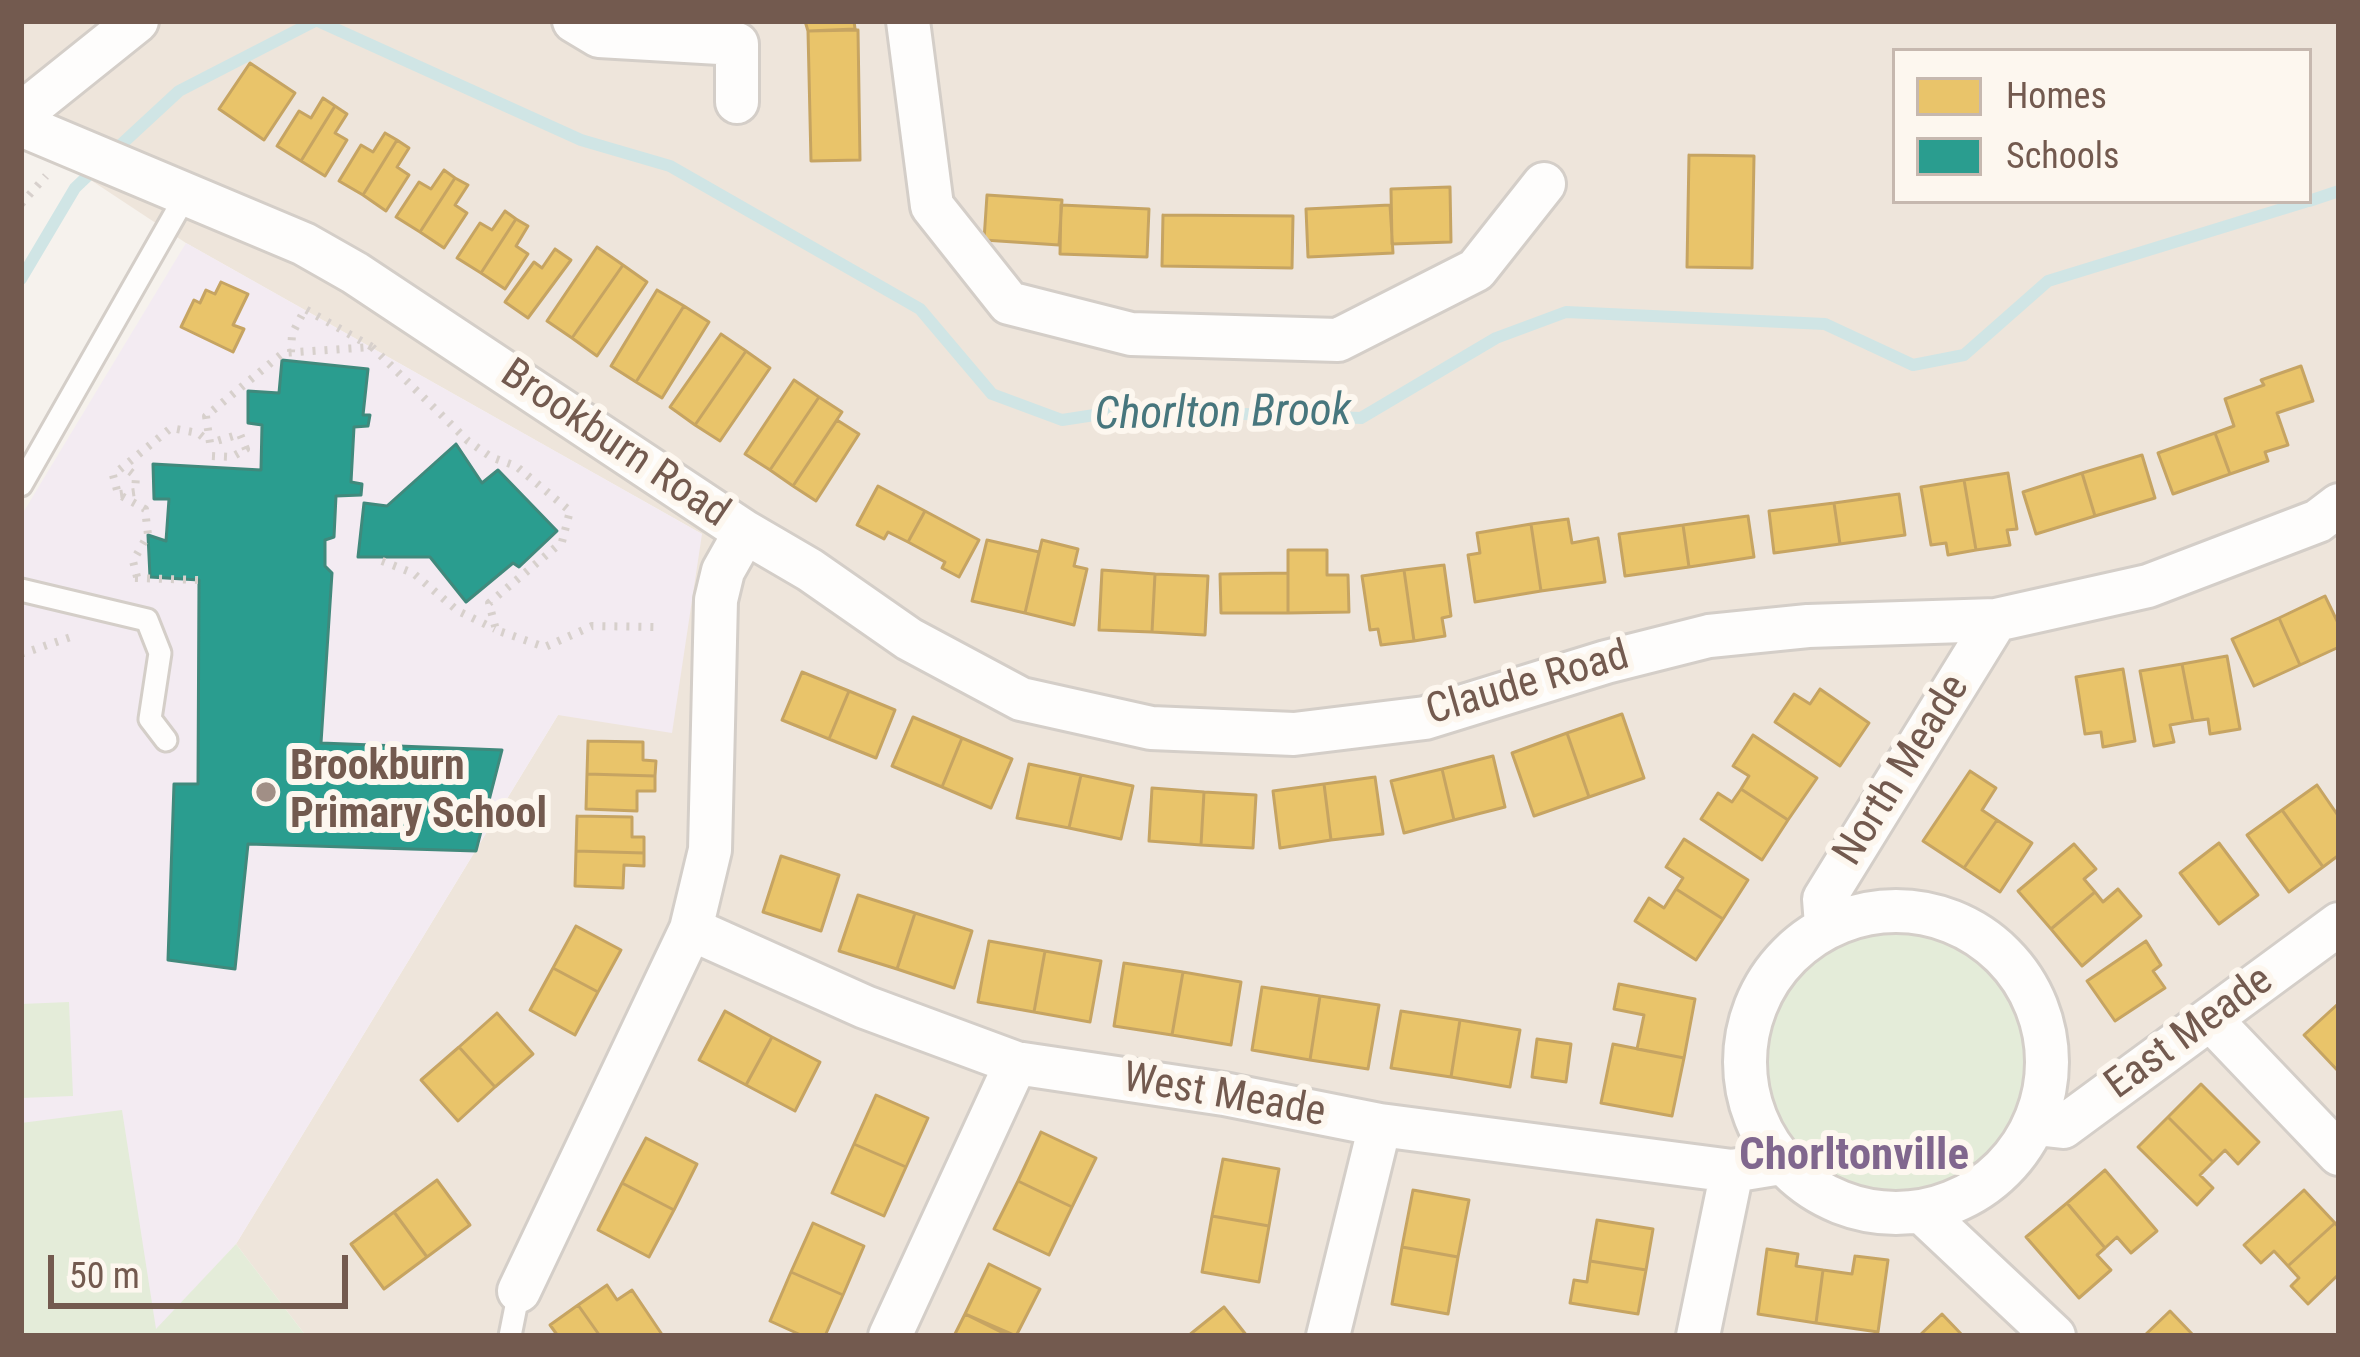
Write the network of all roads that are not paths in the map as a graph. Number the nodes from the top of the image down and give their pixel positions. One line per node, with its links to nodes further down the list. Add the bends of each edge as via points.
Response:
1 (136, 21): 5 (street)
2 (574, 21): 4 (street, via 599,36 737,44)
3 (908, 21): 7 (street, via 932,206 1009,304 1131,334 1338,340 1476,270)
4 (736, 102)
5 (21, 114)
6 (21, 125): 8 (street, Brookburn Road)
7 (1544, 184)
8 (170, 189): 9 (lane); 11 (street, Brookburn Road, via 355,273)
9 (21, 484)
10 (2339, 505): 13 (street, Claude Road, via 2318,521 2148,586)
11 (746, 532): 13 (street, Claude Road, via 909,639 1021,699 1151,728 1294,734 1425,718 1709,636); 17 (street, Brookburn Road, via 716,600 710,850)
12 (21, 590): 14 (lane, via 147,620 160,653 151,719)
13 (1996, 620): 16 (street, North Meade, via 1824,899)
14 (166, 740)
15 (2339, 924): 18 (street, East Meade)
16 (1826, 925): 20 (street, via 1892,910 1939,916 1981,936 2016,968 2039,1010 2048,1056); 23 (street, via 1769,977 1748,1022 1743,1072 1754,1120)
17 (691, 929): 19 (street, West Meade); 26 (street, Brookburn Road)
18 (2211, 1019): 20 (street, East Meade, via 2063,1126); 22 (street)
19 (1016, 1063): 21 (street, West Meade); 28 (street)
20 (2036, 1124): 25 (street, via 1996,1177)
21 (1380, 1125): 24 (street, West Meade); 29 (street)
22 (2339, 1154)
23 (1781, 1163): 24 (street, West Meade); 25 (street, via 1822,1196 1870,1212)
24 (1732, 1171): 30 (street)
25 (1922, 1212): 31 (street)
26 (519, 1291): 27 (lane)
27 (510, 1336)
28 (890, 1336)
29 (1328, 1336)
30 (1698, 1336)
31 (2054, 1336)

